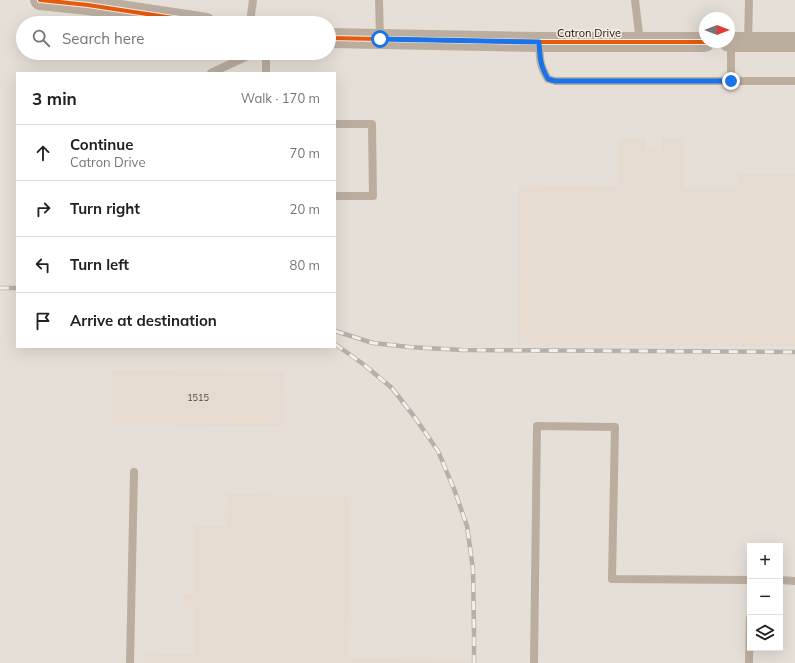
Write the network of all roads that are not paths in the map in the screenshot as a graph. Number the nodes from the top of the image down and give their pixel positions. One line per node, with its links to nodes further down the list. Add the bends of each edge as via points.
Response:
1 (40, 0): 6 (street)
2 (253, 0): 8 (lane)
3 (379, 0): 10 (lane)
4 (635, 0): 12 (lane)
5 (749, 0): 14 (lane)
6 (126, 6): 7 (street)
7 (173, 16)
8 (251, 16)
9 (336, 38): 10 (street, Catron Drive)
10 (380, 39): 11 (street, Catron Drive)
11 (539, 42): 12 (street, Catron Drive); 20 (lane, via 543,70 548,79 555,81)
12 (640, 42): 13 (street, Catron Drive)
13 (699, 42)
14 (736, 42): 15 (street); 20 (lane)
15 (795, 42)
16 (239, 60): 18 (lane)
17 (266, 60): 19 (lane)
18 (213, 72)
19 (266, 72)
20 (731, 81): 21 (lane)
21 (795, 81)
22 (336, 124): 23 (lane, via 372,124 373,196)
23 (336, 196)
24 (134, 472): 29 (lane)
25 (747, 580): 30 (lane, via 612,579 615,427 537,426)
26 (783, 580): 27 (lane)
27 (795, 580)
28 (749, 651): 31 (lane)
29 (130, 663)
30 (534, 663)
31 (749, 663)

